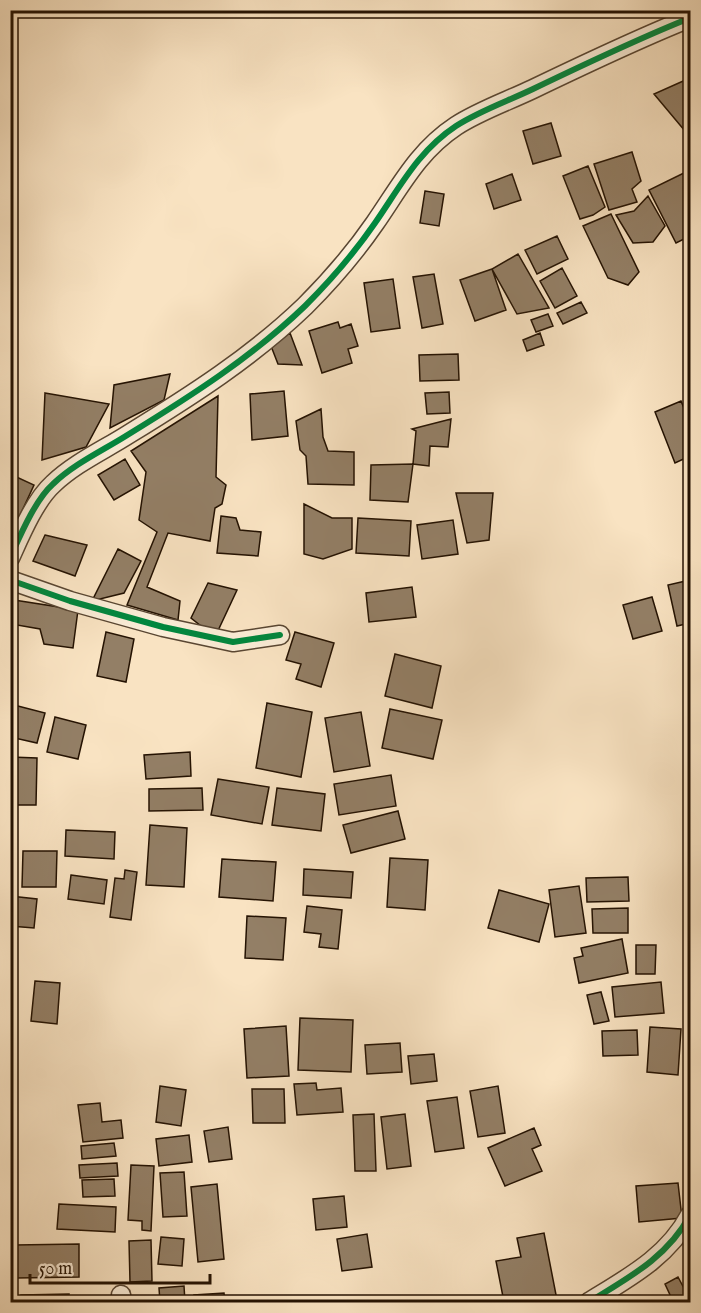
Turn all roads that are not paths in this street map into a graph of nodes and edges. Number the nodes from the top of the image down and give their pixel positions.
1 (690, 18) edge
2 (10, 558) edge
3 (10, 580) edge
4 (280, 635) dead end
5 (690, 1215) edge
6 (589, 1302) edge

1 - 2 street
3 - 4 street
5 - 6 street

